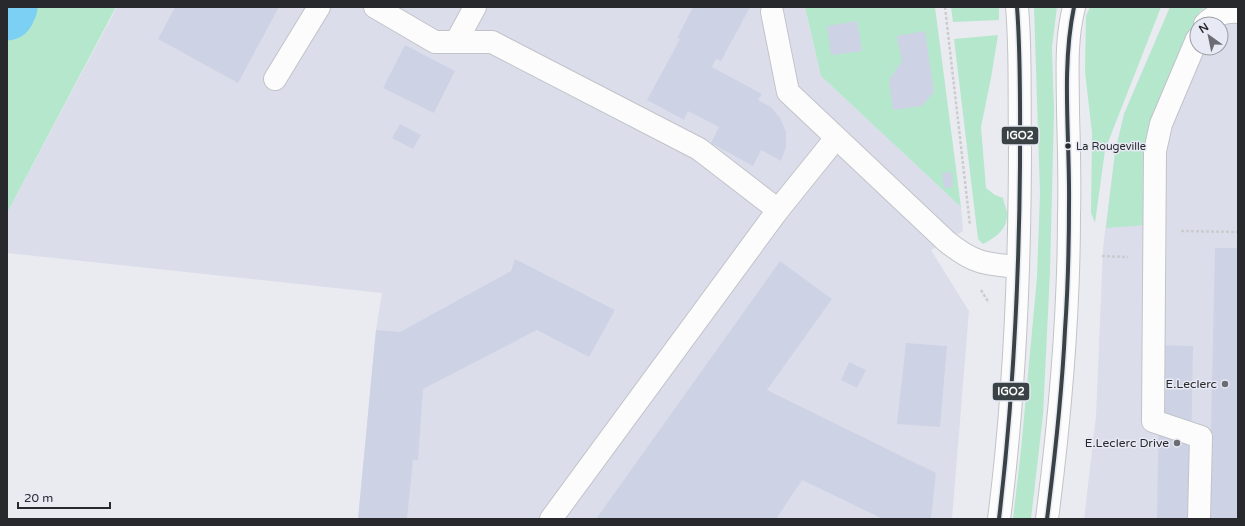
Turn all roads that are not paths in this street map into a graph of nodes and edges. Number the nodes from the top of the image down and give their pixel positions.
1 (319, 7) edge
2 (375, 7) edge
3 (475, 7) edge
4 (1017, 7) edge
5 (1074, 7) edge
6 (772, 12) dead end
7 (1238, 12) edge
8 (1216, 16) edge
9 (456, 42) junction
10 (1190, 56) edge
11 (275, 79) dead end
12 (836, 138) junction
13 (778, 210) junction
14 (1018, 267) junction
15 (551, 519) edge
16 (999, 519) edge
17 (1048, 519) edge
18 (1199, 519) edge

1 - 11 main road
2 - 9 main road
3 - 9 main road
4 - 14 main road
5 - 17 main road
6 - 12 main road
7 - 8 main road
9 - 13 main road
10 - 18 main road
12 - 13 main road
12 - 14 main road
13 - 15 main road
14 - 16 main road

